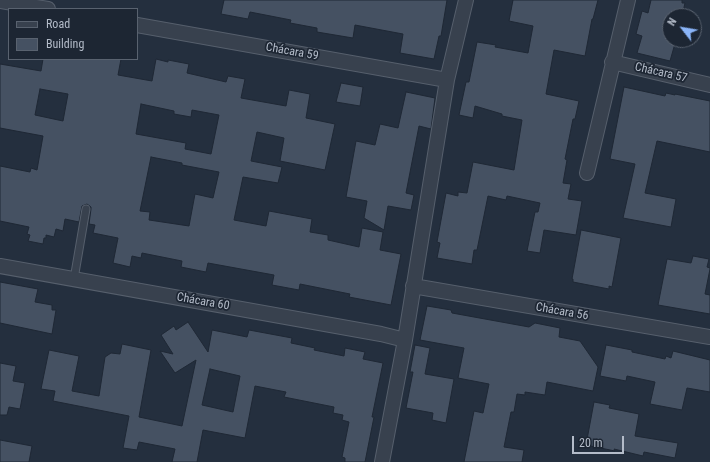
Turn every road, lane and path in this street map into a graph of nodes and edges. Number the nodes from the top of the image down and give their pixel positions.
1 (0, 0) edge
2 (466, 0) edge
3 (628, 0) edge
4 (43, 8) edge
5 (138, 25) edge
6 (612, 62) junction
7 (447, 80) junction
8 (710, 85) edge
9 (587, 173) dead end
10 (86, 209) dead end
11 (0, 266) edge
12 (74, 279) junction
13 (413, 286) junction
14 (710, 337) edge
15 (405, 340) junction
16 (382, 462) edge

1 - 4 street
2 - 7 street
3 - 6 street
5 - 7 street, Chácara 59
6 - 8 street, Chácara 57
6 - 9 street
7 - 13 street
10 - 12 lane
11 - 12 street, Chácara 60
12 - 15 street, Chácara 60
13 - 14 street, Chácara 56
13 - 15 street
15 - 16 street

